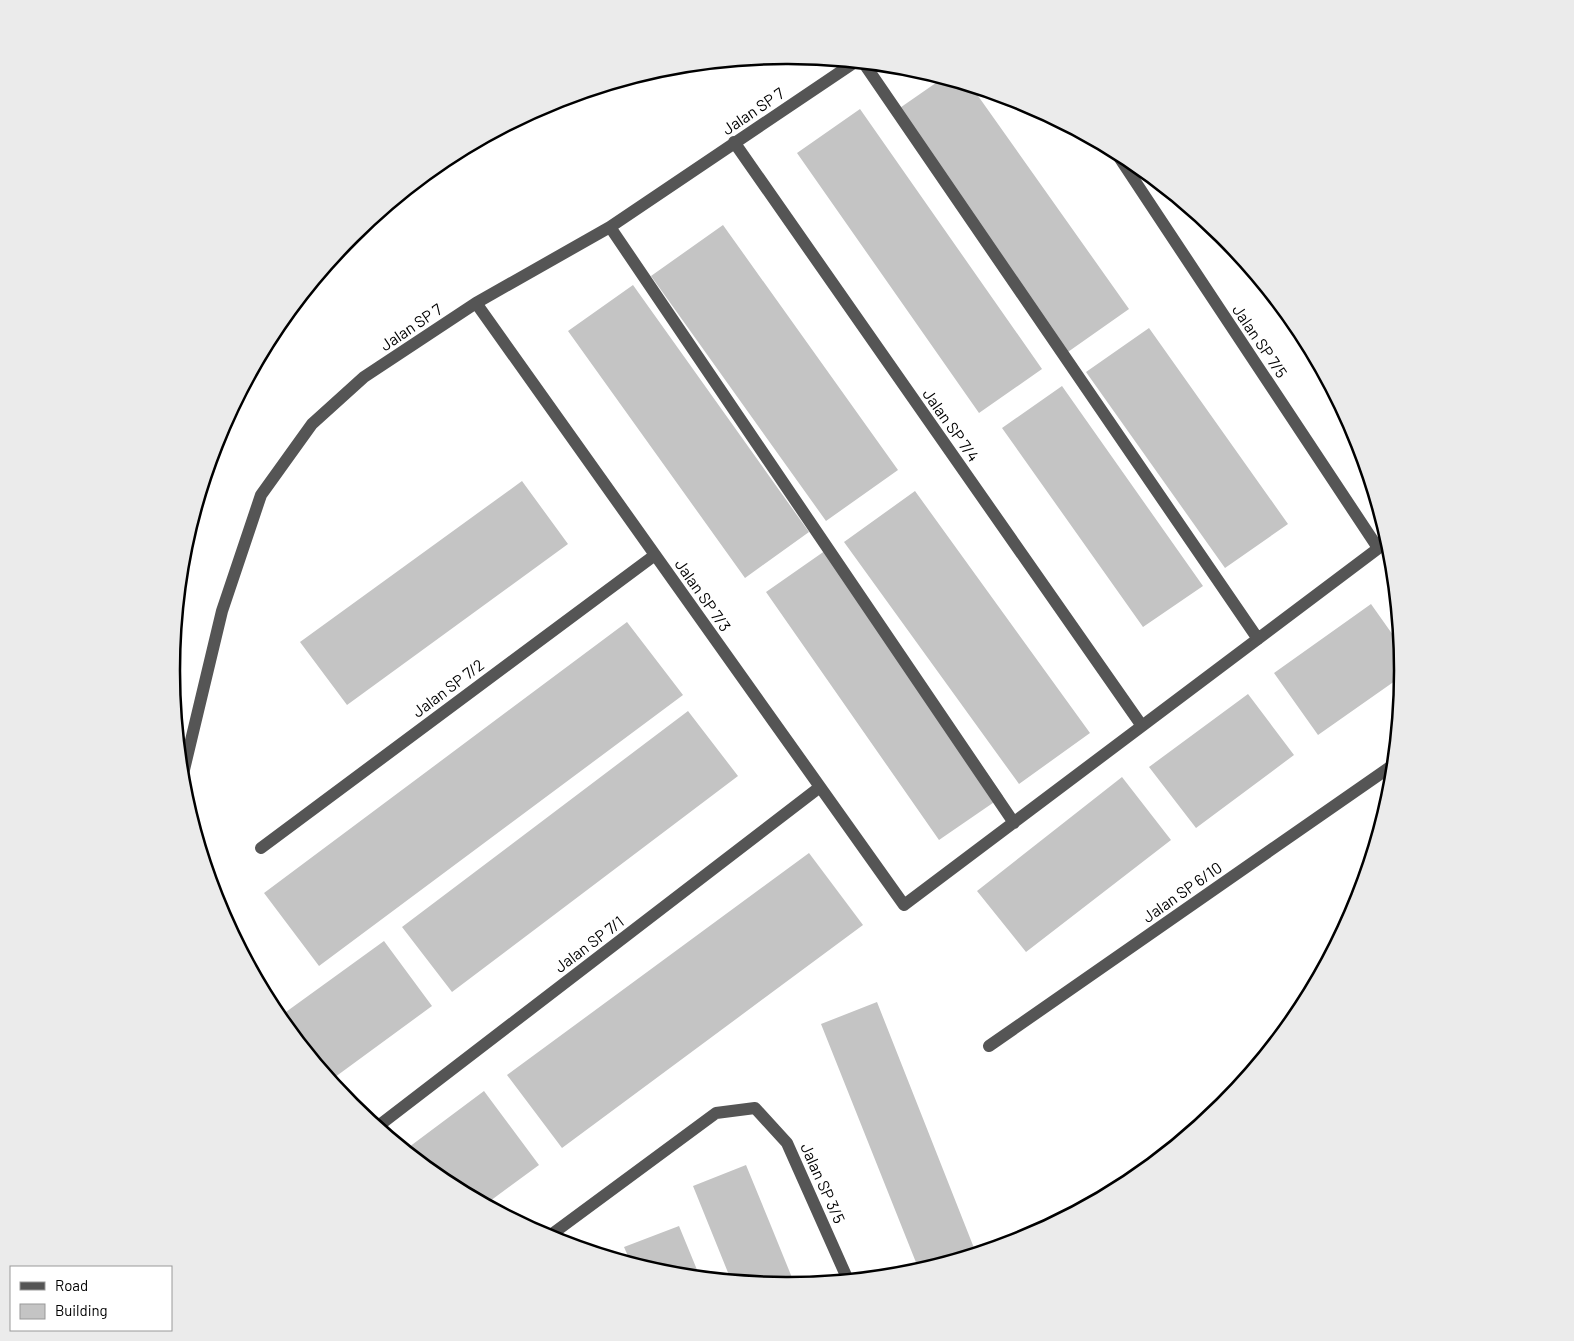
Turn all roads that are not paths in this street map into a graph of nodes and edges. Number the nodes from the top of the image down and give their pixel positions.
1 (847, 67) edge
2 (868, 69) edge
3 (734, 142) junction
4 (1125, 167) edge
5 (610, 227) junction
6 (476, 303) junction
7 (1379, 538) edge
8 (1381, 546) edge
9 (655, 555) junction
10 (1258, 639) junction
11 (1142, 726) junction
12 (187, 759) edge
13 (1385, 770) edge
14 (820, 787) junction
15 (1014, 822) junction
16 (261, 848) dead end
17 (988, 1046) dead end
18 (382, 1123) edge
19 (556, 1231) edge
20 (845, 1274) edge

1 - 3 street, Jalan SP 7
2 - 10 street
3 - 5 street, Jalan SP 7
3 - 11 street, Jalan SP 7/4
4 - 7 street, Jalan SP 7/5
5 - 6 street, Jalan SP 7
5 - 15 street
6 - 9 street, Jalan SP 7/3
6 - 12 street, Jalan SP 7
8 - 10 street
9 - 14 street, Jalan SP 7/3
9 - 16 street, Jalan SP 7/2
10 - 11 street
11 - 15 street
13 - 17 street, Jalan SP 6/10
14 - 15 street, Jalan SP 7/3
14 - 18 street, Jalan SP 7/1
19 - 20 street, Jalan SP 3/5

